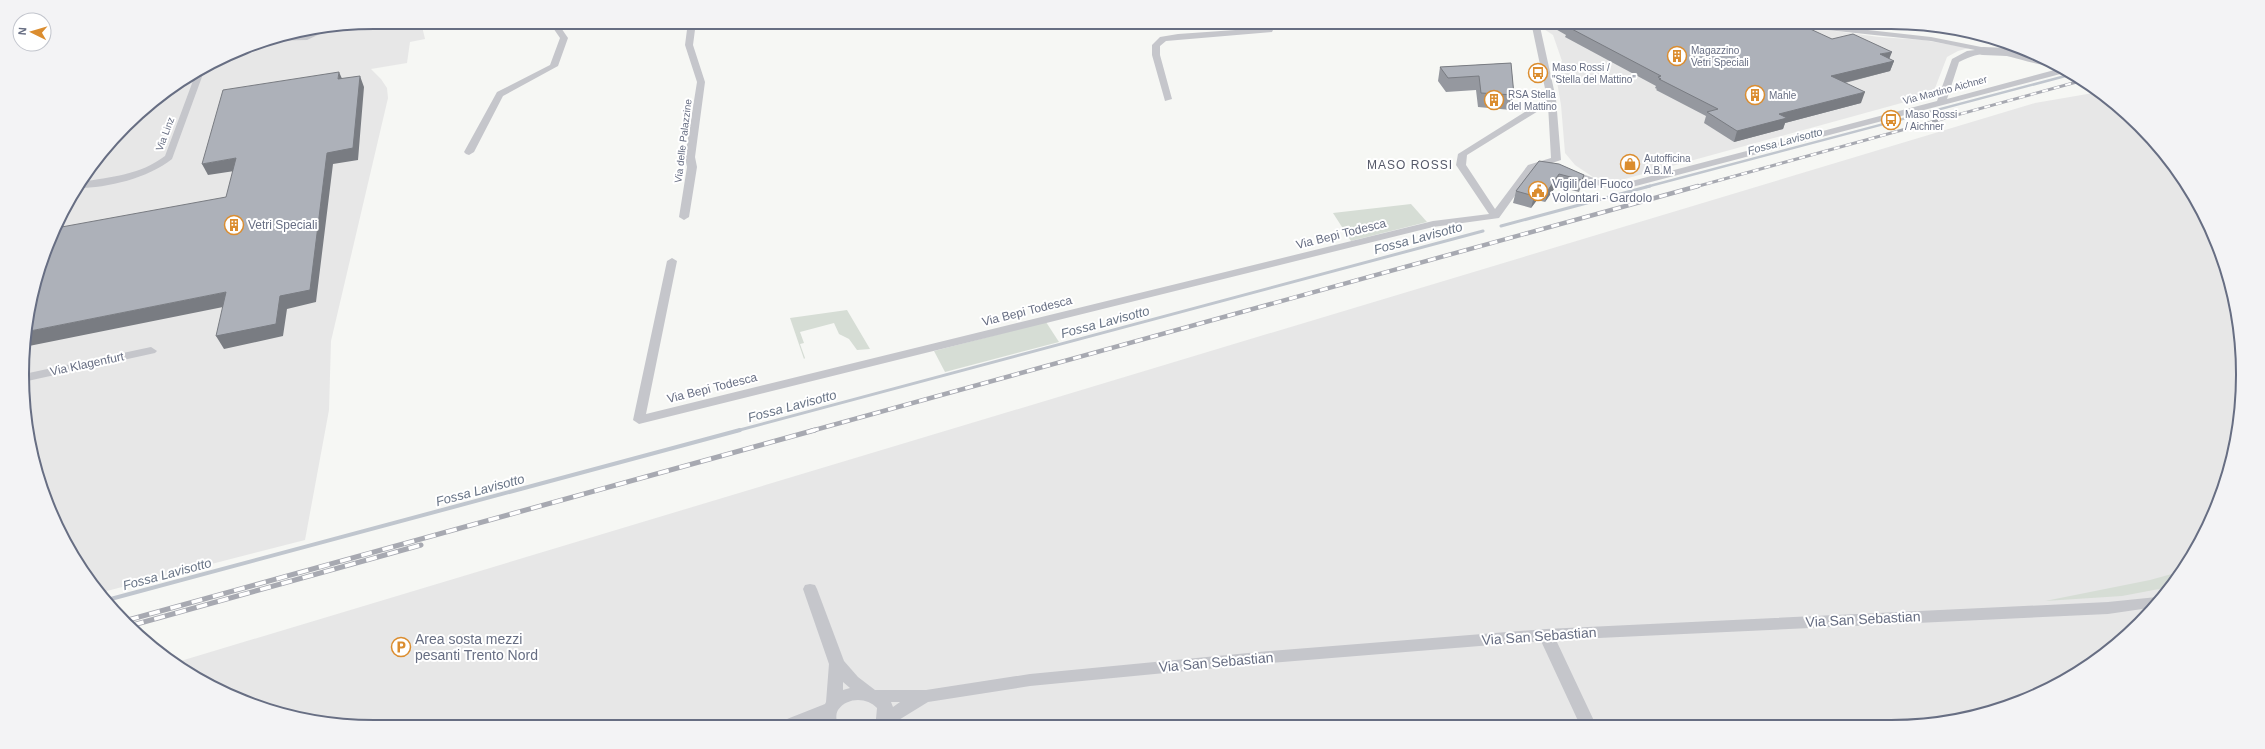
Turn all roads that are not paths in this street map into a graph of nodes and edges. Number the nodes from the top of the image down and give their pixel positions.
1 (558, 29) edge
2 (691, 29) edge
3 (1269, 29) edge
4 (1537, 29) edge
5 (1842, 29) edge
6 (314, 35) edge
7 (296, 39) edge
8 (2014, 52) edge
9 (2035, 61) edge
10 (2057, 72) edge
11 (198, 78) edge
12 (1168, 99) dead end
13 (1552, 99) junction
14 (1941, 102) junction
15 (469, 152) dead end
16 (1556, 160) junction
17 (87, 184) edge
18 (1495, 216) junction
19 (684, 217) dead end
20 (672, 261) dead end
21 (151, 351) dead end
22 (29, 377) edge
23 (810, 589) dead end
24 (2149, 603) edge
25 (1546, 635) junction
26 (837, 664) junction
27 (873, 694) junction
28 (926, 696) junction
29 (832, 706) junction
30 (801, 720) edge
31 (828, 720) edge
32 (883, 720) edge
33 (887, 720) edge
34 (1586, 720) edge

1 - 15 street
2 - 19 street, Via delle Palazzine
3 - 12 street
4 - 13 street
5 - 9 street
6 - 7 street
8 - 14 street, bridge
10 - 14 street, Via Martino Aichner
11 - 17 street, Via Linz
13 - 16 street
13 - 18 street
14 - 16 street, Via Martino Aichner
16 - 18 street
18 - 20 street, Via Bepi Todesca
21 - 22 street, Via Klagenfurt
23 - 26 street, Via San Sebastian
24 - 25 street, Via San Sebastian
25 - 28 street, Via San Sebastian
25 - 34 street
26 - 27 street, Via San Sebastian
26 - 29 street, Via San Sebastian
27 - 28 street, Via San Sebastian
27 - 29 street, Via San Sebastian
27 - 32 street, Via San Sebastian
28 - 33 street, Via San Sebastian
29 - 30 street, Via San Sebastian
29 - 31 street, Via San Sebastian

